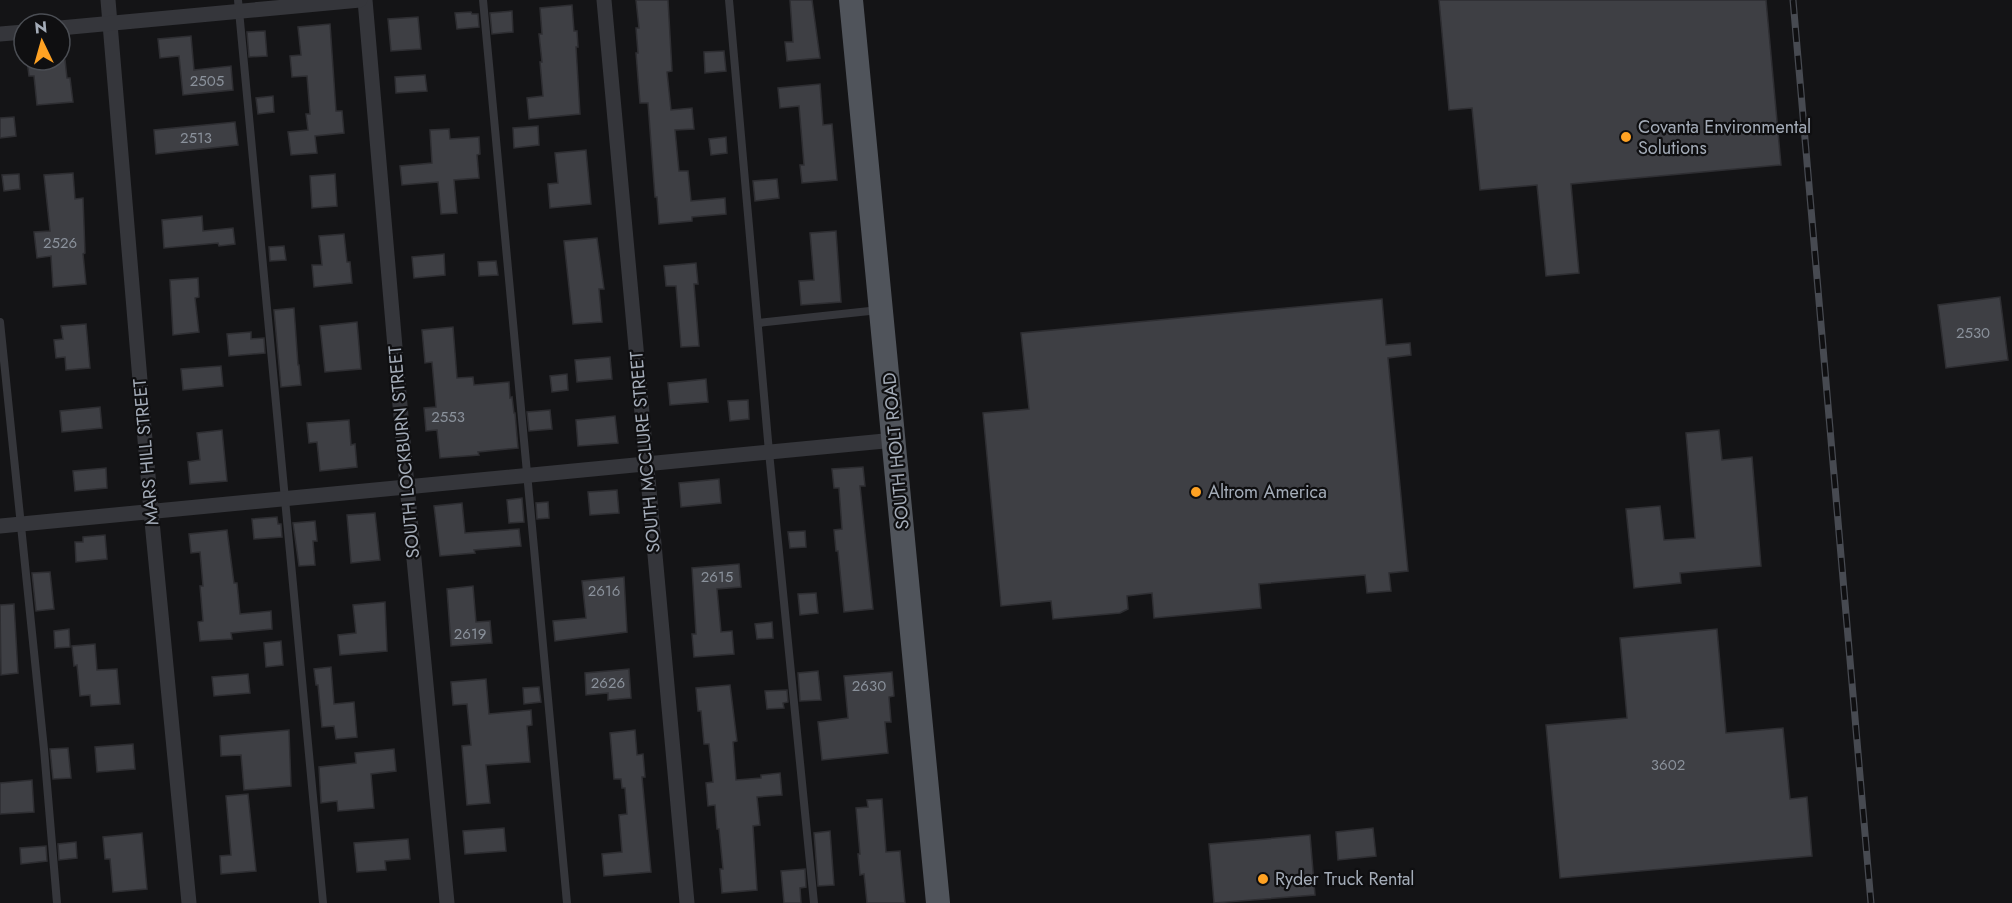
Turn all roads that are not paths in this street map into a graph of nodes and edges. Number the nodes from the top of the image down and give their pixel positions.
1 (108, 0) edge
2 (360, 0) edge
3 (365, 0) edge
4 (483, 0) edge
5 (604, 0) edge
6 (729, 0) edge
7 (852, 0) edge
8 (238, 6) edge
9 (110, 23) junction
10 (72, 27) edge
11 (882, 310) junction
12 (0, 322) edge
13 (758, 322) junction
14 (895, 440) junction
15 (769, 452) junction
16 (646, 464) junction
17 (526, 475) junction
18 (407, 486) junction
19 (286, 498) junction
20 (151, 512) junction
21 (21, 524) junction
22 (0, 526) edge
23 (57, 903) edge
24 (189, 903) edge
25 (323, 903) edge
26 (447, 903) edge
27 (567, 903) edge
28 (687, 903) edge
29 (814, 903) edge
30 (938, 903) edge

1 - 9 street, MARS HILL STREET
2 - 8 street
3 - 18 street, SOUTH LOCKBURN STREET
4 - 17 lane
5 - 16 street, SOUTH MCCLURE STREET
6 - 13 lane
7 - 11 main road, SOUTH HOLT ROAD
8 - 9 street
8 - 19 lane
9 - 10 street
9 - 20 street, MARS HILL STREET
11 - 13 lane
11 - 14 main road, SOUTH HOLT ROAD
12 - 21 lane
13 - 15 lane
14 - 15 street
14 - 30 main road, SOUTH HOLT ROAD
15 - 16 street
15 - 29 lane
16 - 17 street
16 - 28 street, SOUTH MCCLURE STREET
17 - 18 street
17 - 27 lane
18 - 19 street
18 - 26 street, SOUTH LOCKBURN STREET
19 - 20 street
19 - 25 lane
20 - 21 street
20 - 24 street, MARS HILL STREET
21 - 22 street
21 - 23 lane

